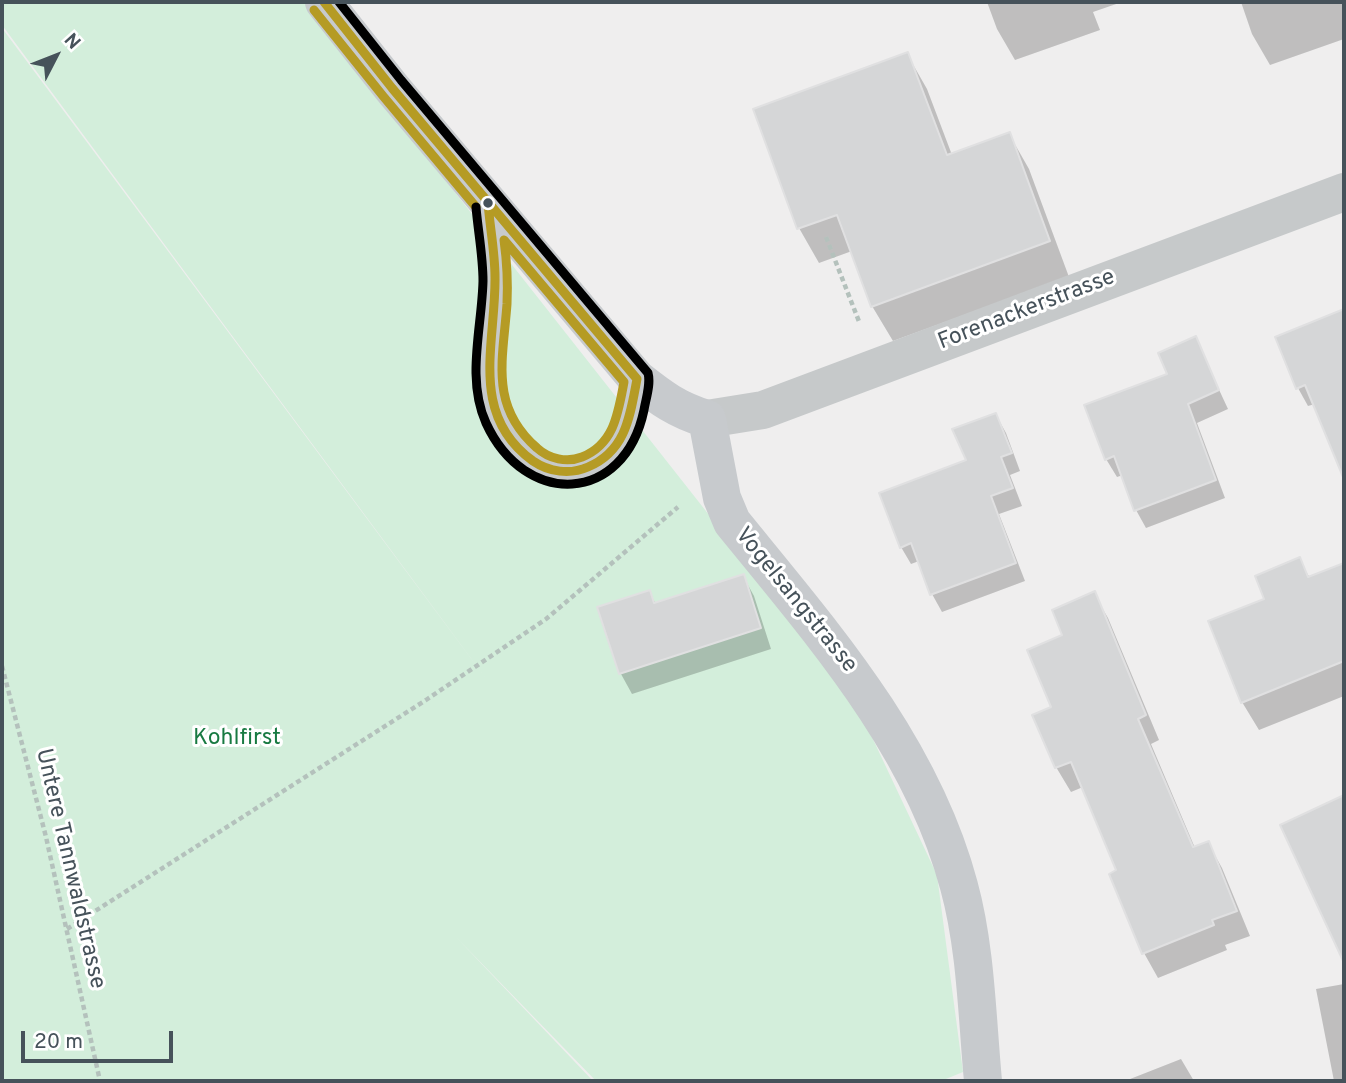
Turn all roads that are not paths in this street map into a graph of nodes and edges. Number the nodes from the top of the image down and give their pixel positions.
1 (324, 2) edge
2 (1344, 192) edge
3 (488, 203) junction
4 (637, 379) junction
5 (707, 419) junction
6 (983, 1081) edge

1 - 3 street
2 - 5 street, Forenackerstrasse
3 - 4 street
3 - 4 lane
4 - 5 street
5 - 6 street, Vogelsangstrasse

